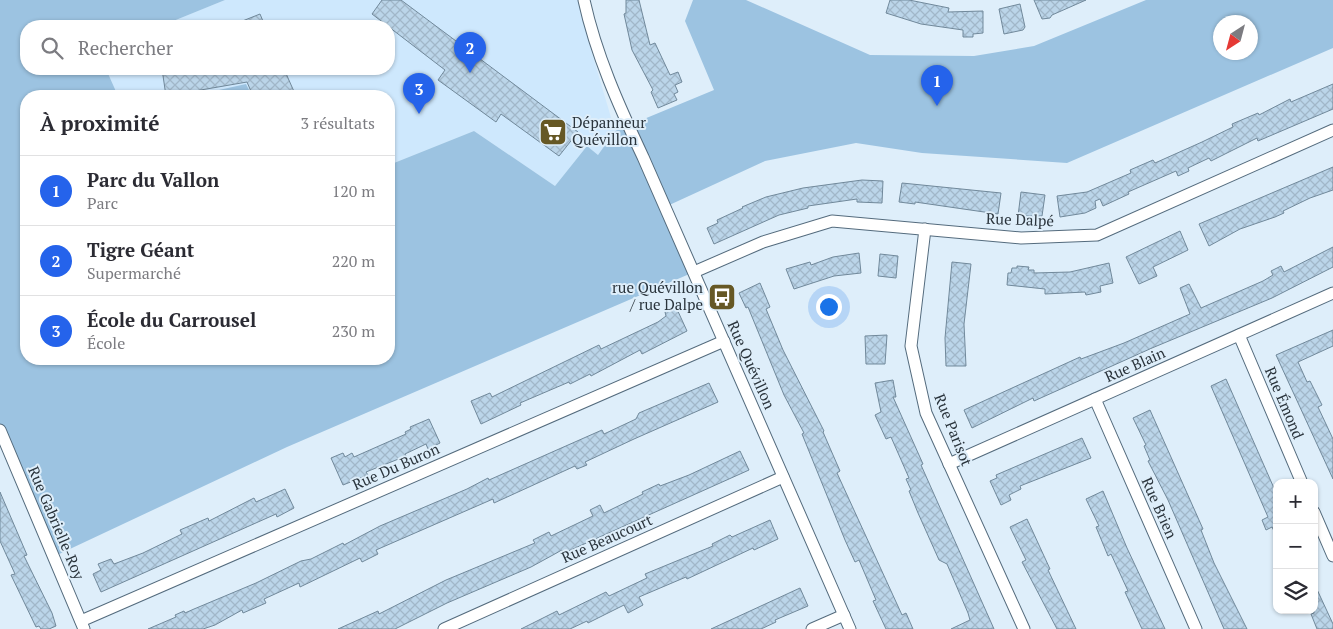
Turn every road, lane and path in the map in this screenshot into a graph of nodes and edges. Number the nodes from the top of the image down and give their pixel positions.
1 (584, 0) edge
2 (1333, 130) edge
3 (925, 229) junction
4 (694, 272) junction
5 (1333, 294) edge
6 (1239, 335) junction
7 (724, 341) junction
8 (1095, 399) junction
9 (0, 430) edge
10 (949, 464) junction
11 (783, 477) junction
12 (1300, 479) edge
13 (1318, 521) edge
14 (1333, 556) edge
15 (844, 615) junction
16 (82, 625) edge
17 (444, 629) edge
18 (812, 629) edge
19 (850, 629) edge
20 (1024, 629) edge
21 (1196, 629) edge

1 - 4 street, Rue Quévillon
2 - 3 street, Rue Dalpé
3 - 4 street, Rue Dalpé
3 - 10 street, Rue Parisot
4 - 7 street, Rue Quévillon
5 - 6 street, Rue Blain
6 - 8 street, Rue Blain
6 - 12 street, Rue Émond
7 - 11 street, Rue Quévillon
7 - 16 street, Rue Du Buron
8 - 10 street, Rue Blain
8 - 21 street, Rue Brien
9 - 16 street, Rue Gabrielle-Roy
10 - 20 street, Rue Parisot
11 - 15 street, Rue Quévillon
11 - 17 street, Rue Beaucourt
13 - 14 street
15 - 18 street
15 - 19 street, Rue Quévillon

